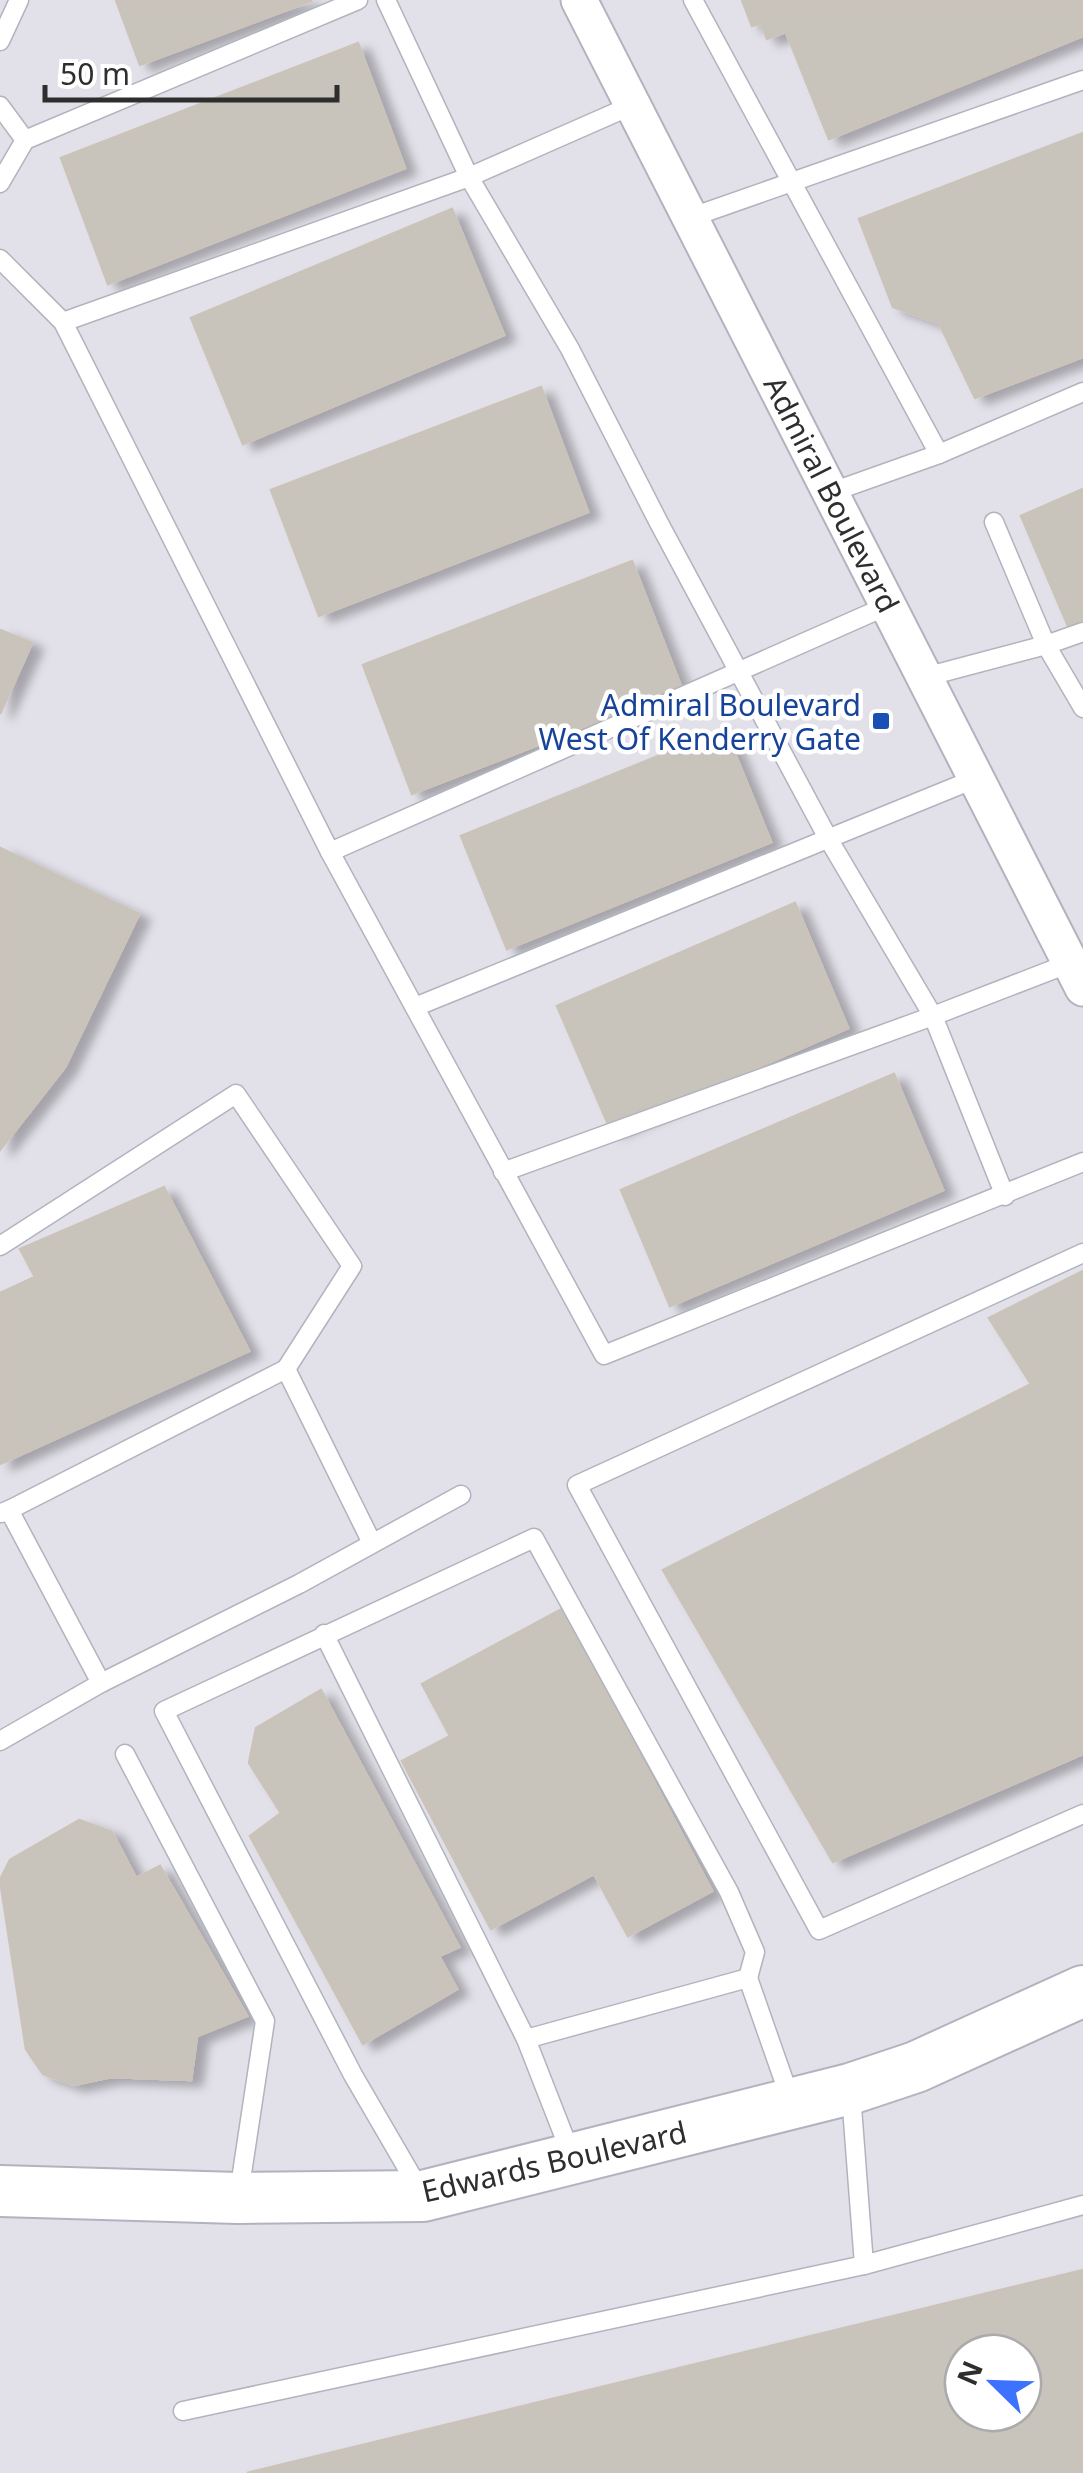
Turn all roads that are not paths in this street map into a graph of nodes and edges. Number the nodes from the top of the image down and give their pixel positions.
1 (18, 0) edge
2 (358, 0) edge
3 (386, 0) edge
4 (579, 0) edge
5 (693, 0) edge
6 (0, 41) edge
7 (1083, 80) edge
8 (635, 104) junction
9 (0, 106) edge
10 (26, 140) junction
11 (469, 177) junction
12 (792, 182) junction
13 (0, 183) edge
14 (692, 217) junction
15 (0, 259) edge
16 (64, 322) junction
17 (1083, 392) edge
18 (939, 454) junction
19 (832, 492) junction
20 (994, 522) dead end
21 (889, 605) junction
22 (1083, 632) edge
23 (1046, 646) junction
24 (739, 670) junction
25 (925, 677) junction
26 (1083, 708) edge
27 (977, 778) junction
28 (829, 840) junction
29 (330, 852) junction
30 (1076, 975) edge
31 (415, 1007) junction
32 (933, 1016) junction
33 (1083, 1162) edge
34 (503, 1172) junction
35 (1004, 1196) junction
36 (0, 1246) edge
37 (1083, 1253) edge
38 (286, 1370) junction
39 (461, 1496) dead end
40 (4, 1512) edge
41 (372, 1543) junction
42 (324, 1634) junction
43 (101, 1683) junction
44 (0, 1741) edge
45 (125, 1754) dead end
46 (1083, 1814) edge
47 (748, 1978) junction
48 (1083, 1991) edge
49 (526, 2039) junction
50 (850, 2089) junction
51 (792, 2104) junction
52 (572, 2159) junction
53 (0, 2191) edge
54 (423, 2196) junction
55 (238, 2198) junction
56 (1083, 2204) edge
57 (864, 2265) junction
58 (183, 2410) dead end

1 - 6 lane
2 - 10 lane
3 - 11 lane
4 - 8 street, Admiral Boulevard
5 - 12 lane
7 - 12 lane
8 - 11 lane
8 - 14 street, Admiral Boulevard
9 - 10 lane
10 - 13 lane
11 - 16 lane
11 - 24 lane
12 - 14 lane
12 - 18 lane
14 - 19 street, Admiral Boulevard
15 - 16 lane
16 - 29 lane
17 - 18 lane
18 - 19 lane
19 - 21 street, Admiral Boulevard
20 - 23 lane
21 - 24 lane
21 - 25 street, Admiral Boulevard
22 - 23 lane
23 - 25 lane
23 - 26 lane
24 - 28 lane
24 - 29 lane
25 - 27 street, Admiral Boulevard
27 - 28 lane
27 - 30 street, Admiral Boulevard
28 - 31 lane
28 - 32 lane
29 - 31 lane
30 - 32 lane
31 - 34 lane
32 - 34 lane
32 - 35 lane
33 - 35 lane
34 - 35 lane
36 - 38 lane
37 - 46 lane
38 - 40 lane
38 - 41 lane
39 - 41 lane
40 - 43 lane
41 - 43 lane
42 - 47 lane
42 - 49 lane
42 - 54 lane
43 - 44 lane
45 - 55 lane
47 - 49 lane
47 - 51 lane
48 - 50 street, Edwards Boulevard
49 - 52 lane
50 - 51 street, Edwards Boulevard
50 - 57 lane
51 - 52 street, Edwards Boulevard
52 - 54 street, Edwards Boulevard
53 - 55 street, Edwards Boulevard
54 - 55 street, Edwards Boulevard
56 - 57 lane
57 - 58 lane

